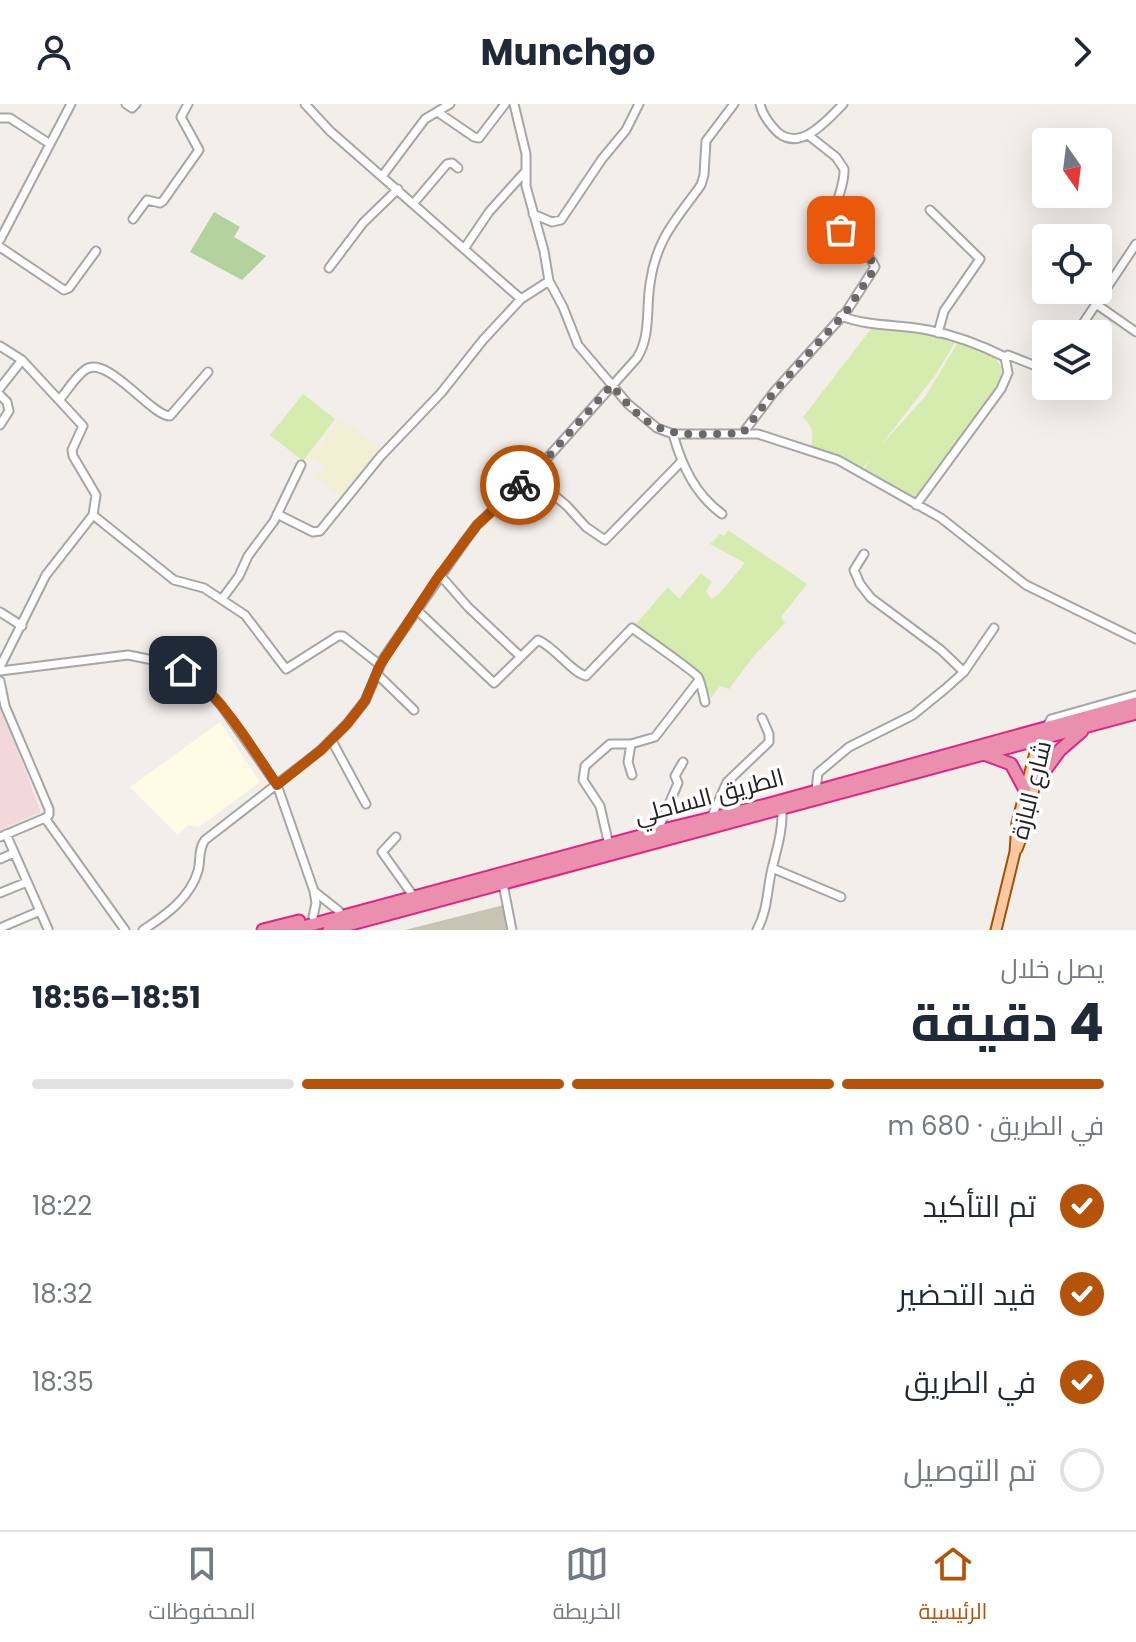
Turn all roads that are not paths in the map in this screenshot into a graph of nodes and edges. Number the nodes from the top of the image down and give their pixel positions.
1 (71, 104) edge
2 (126, 104) edge
3 (136, 104) edge
4 (188, 104) edge
5 (305, 104) edge
6 (450, 104) edge
7 (505, 104) edge
8 (514, 104) edge
9 (639, 104) edge
10 (734, 104) edge
11 (760, 104) edge
12 (843, 104) edge
13 (439, 113) junction
14 (0, 118) edge
15 (808, 135) junction
16 (50, 144) junction
17 (458, 168) dead end
18 (524, 173) junction
19 (383, 175) junction
20 (398, 189) junction
21 (413, 204) junction
22 (930, 210) dead end
23 (533, 214) junction
24 (133, 219) dead end
25 (0, 240) edge
26 (1136, 244) edge
27 (0, 247) edge
28 (464, 249) junction
29 (96, 251) dead end
30 (329, 268) dead end
31 (1112, 280) edge
32 (549, 281) junction
33 (521, 299) junction
34 (1096, 304) joint
35 (841, 316) junction
36 (1085, 320) edge
37 (1136, 332) edge
38 (938, 333) junction
39 (0, 346) edge
40 (1005, 357) junction
41 (22, 360) junction
42 (1032, 364) edge
43 (208, 372) dead end
44 (612, 385) junction
45 (0, 388) edge
46 (0, 395) edge
47 (60, 399) junction
48 (0, 425) edge
49 (743, 433) junction
50 (673, 434) junction
51 (681, 462) junction
52 (301, 465) dead end
53 (530, 475) junction
54 (916, 505) junction
55 (277, 514) junction
56 (722, 514) dead end
57 (93, 515) junction
58 (864, 554) dead end
59 (440, 575) junction
60 (222, 599) junction
61 (417, 610) junction
62 (0, 612) edge
63 (22, 626) junction
64 (994, 628) dead end
65 (1136, 639) edge
66 (520, 656) junction
67 (0, 669) edge
68 (378, 669) junction
69 (964, 672) junction
70 (699, 680) junction
71 (0, 681) edge
72 (1136, 695) edge
73 (705, 702) dead end
74 (1136, 703) edge
75 (2, 707) edge
76 (414, 710) dead end
77 (1136, 713) edge
78 (762, 718) dead end
79 (1087, 727) junction
80 (1041, 734) junction
81 (332, 741) junction
82 (631, 744) junction
83 (984, 754) junction
84 (683, 762) dead end
85 (632, 775) dead end
86 (277, 785) junction
87 (1030, 787) junction
88 (816, 790) junction
89 (366, 804) dead end
90 (782, 809) junction
91 (45, 818) junction
92 (711, 818) junction
93 (727, 820) junction
94 (3, 835) edge
95 (660, 836) junction
96 (396, 837) dead end
97 (609, 845) junction
98 (14, 853) junction
99 (0, 859) edge
100 (772, 868) junction
101 (27, 882) junction
102 (503, 884) junction
103 (314, 891) junction
104 (0, 893) edge
105 (414, 897) junction
106 (841, 897) dead end
107 (40, 911) junction
108 (339, 911) junction
109 (358, 911) junction
110 (313, 917) junction
111 (0, 928) edge
112 (48, 929) edge
113 (125, 930) edge
114 (143, 930) edge
115 (263, 930) edge
116 (292, 930) edge
117 (329, 930) edge
118 (512, 930) edge
119 (757, 930) edge
120 (996, 930) edge

1 - 16 street
2 - 3 street
4 - 24 street
5 - 19 street
6 - 13 street
7 - 13 street
8 - 18 street
9 - 23 street
10 - 44 street
11 - 15 street
12 - 15 street
13 - 19 street
14 - 16 street
15 - 35 street
16 - 25 street
17 - 21 street
18 - 23 street
18 - 28 street
19 - 20 street
20 - 21 street
20 - 30 street
21 - 28 street
22 - 38 street
23 - 32 street
26 - 31 street
27 - 29 street
28 - 33 street
32 - 33 street
32 - 44 street
33 - 55 street
34 - 36 street
34 - 37 street
35 - 38 street
35 - 49 street
38 - 40 street
39 - 41 street
40 - 42 street
40 - 54 street
41 - 45 street
41 - 47 street
43 - 47 street
44 - 50 street
44 - 53 street
46 - 48 street
47 - 57 street
49 - 50 street
49 - 54 street
50 - 51 street
51 - 53 street
51 - 56 street
52 - 55 street
53 - 59 street
54 - 65 street
55 - 60 street
57 - 60 street
57 - 63 street
58 - 69 street
59 - 61 street
59 - 66 street
60 - 68 street
61 - 66 street
61 - 68 street
62 - 63 street
63 - 67 street
64 - 69 street
66 - 70 street
67 - 86 street
68 - 76 street
68 - 81 street
69 - 88 street
70 - 73 street
70 - 82 street
71 - 75 street
72 - 80 street
74 - 80 highway, الطريق الساحلي
75 - 91 street
77 - 79 highway, الطريق الساحلي
78 - 92 street
79 - 80 highway, الطريق الساحلي
79 - 87 highway
80 - 83 highway, الطريق الساحلي
80 - 87 main road, شارع البازة
80 - 88 highway, الطريق الساحلي
81 - 86 street
81 - 89 street
82 - 85 street
82 - 97 street
83 - 87 highway
83 - 90 highway, الطريق الساحلي
84 - 95 street
86 - 103 street
86 - 114 street
87 - 120 main road, شارع البازة
88 - 93 highway, الطريق الساحلي
90 - 93 highway, الطريق الساحلي
90 - 100 street
91 - 94 street
91 - 113 street
92 - 93 highway, الطريق الساحلي
92 - 95 highway, الطريق الساحلي
93 - 95 highway, الطريق الساحلي
94 - 98 street
95 - 97 highway, الطريق الساحلي
95 - 102 highway, الطريق الساحلي
96 - 105 street
97 - 105 highway, الطريق الساحلي
98 - 99 street
98 - 101 street
100 - 106 street
100 - 119 street
101 - 104 street
101 - 107 street
102 - 117 highway, الطريق الساحلي
102 - 118 street
103 - 108 street
103 - 110 street
105 - 109 highway, الطريق الساحلي
107 - 111 street
107 - 112 street
108 - 109 highway
108 - 110 highway
109 - 116 highway, الطريق الساحلي
110 - 115 highway

